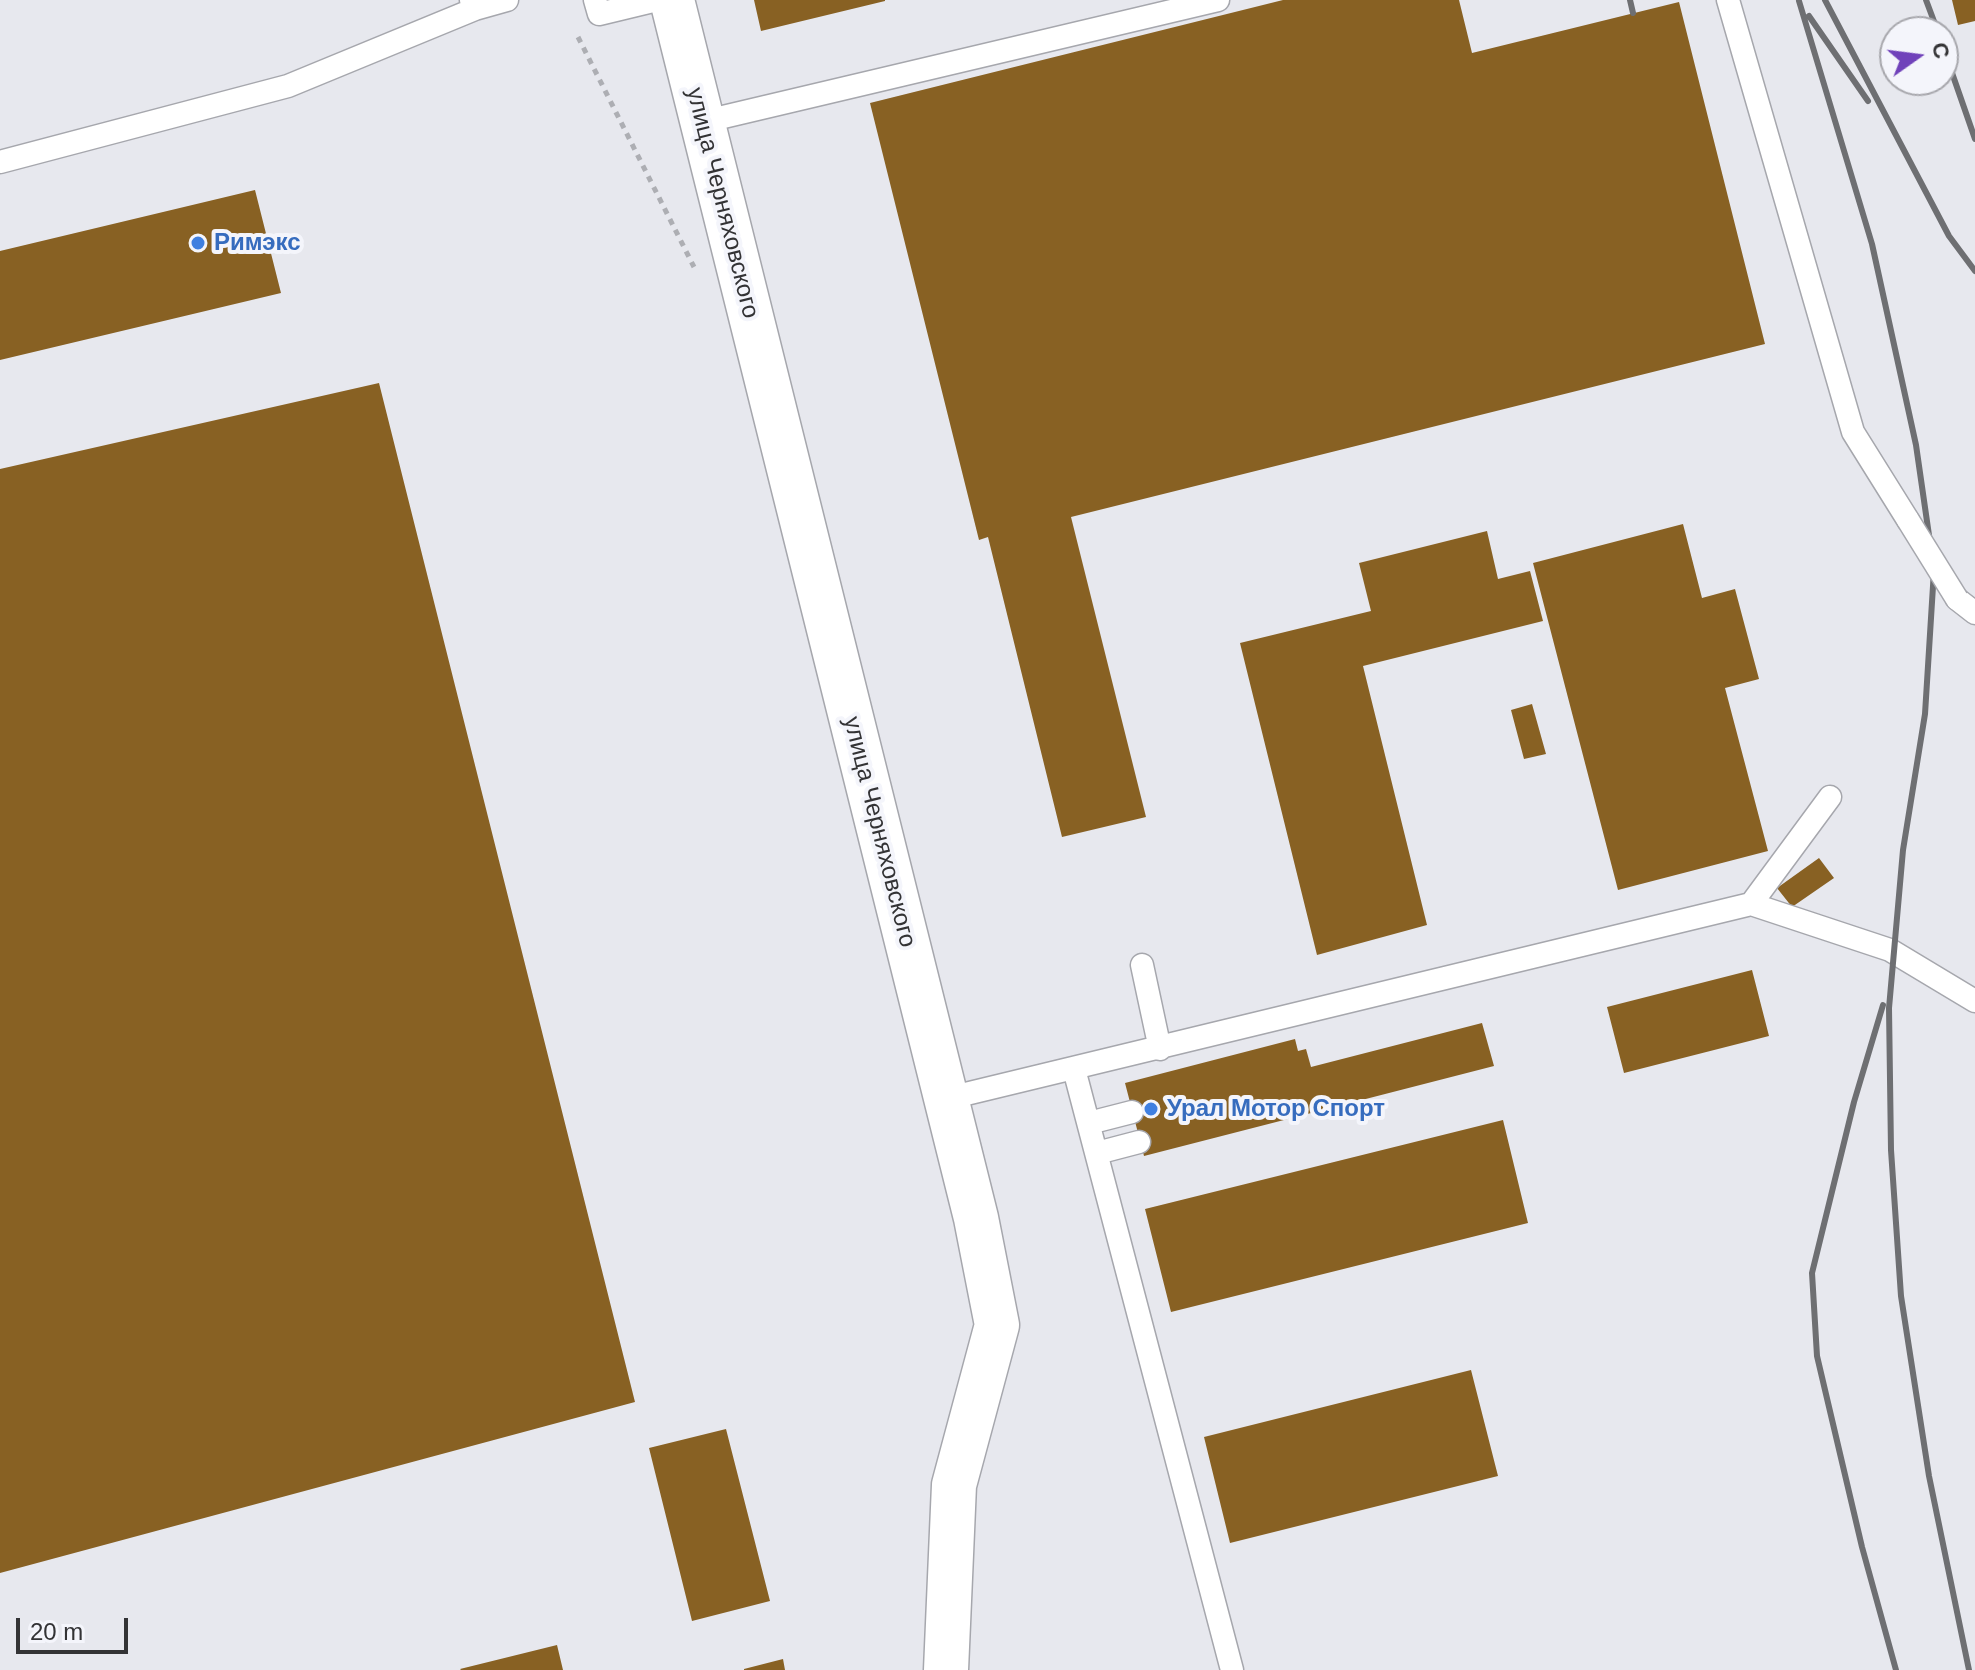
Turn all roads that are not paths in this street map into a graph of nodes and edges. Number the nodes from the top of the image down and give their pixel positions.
1 (507, 0) edge
2 (595, 0) edge
3 (657, 0) edge
4 (672, 0) edge
5 (1218, 0) edge
6 (1728, 0) edge
7 (473, 4) edge
8 (702, 122) junction
9 (0, 162) edge
10 (1975, 613) edge
11 (1830, 797) dead end
12 (1751, 904) junction
13 (1142, 965) dead end
14 (1975, 1001) edge
15 (1160, 1049) junction
16 (1074, 1069) junction
17 (945, 1099) junction
18 (1132, 1112) dead end
19 (1089, 1123) junction
20 (1139, 1142) dead end
21 (1097, 1153) junction
22 (946, 1670) edge
23 (1232, 1670) edge

1 - 7 lane
2 - 3 lane
4 - 8 street, улица Черняховского
5 - 8 lane
6 - 10 lane, bridge
7 - 9 lane
8 - 17 street, улица Черняховского
11 - 12 lane
12 - 14 lane
12 - 15 lane
13 - 15 lane
15 - 16 lane
16 - 17 lane
16 - 19 lane
17 - 22 street, улица Черняховского
18 - 19 lane
19 - 21 lane
20 - 21 lane
21 - 23 lane

